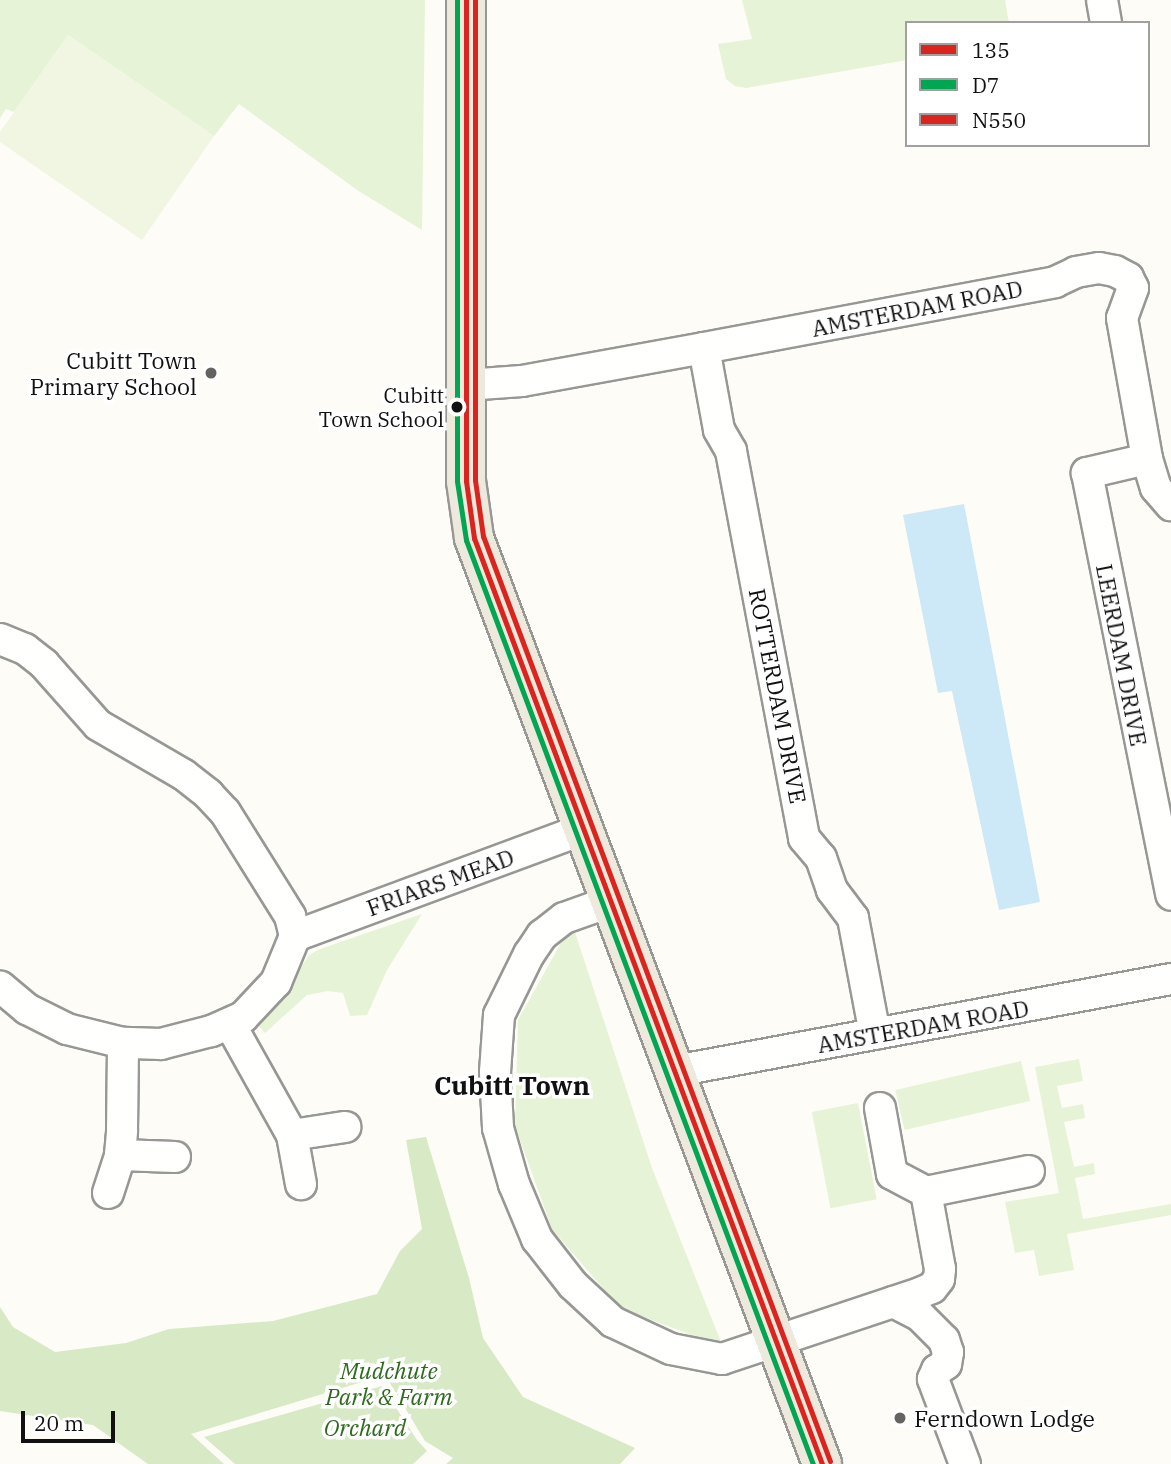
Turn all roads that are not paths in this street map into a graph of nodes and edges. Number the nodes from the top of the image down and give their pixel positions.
1 (466, 0) edge
2 (1102, 0) edge
3 (1106, 21) edge
4 (704, 348) junction
5 (466, 385) junction
6 (1147, 459) junction
7 (1171, 505) edge
8 (0, 639) edge
9 (584, 829) junction
10 (1171, 895) edge
11 (612, 901) junction
12 (295, 936) junction
13 (1171, 979) edge
14 (0, 986) edge
15 (230, 1024) junction
16 (875, 1034) junction
17 (122, 1043) junction
18 (675, 1072) junction
19 (880, 1108) dead end
20 (345, 1127) dead end
21 (292, 1135) junction
22 (120, 1154) junction
23 (174, 1157) dead end
24 (1029, 1171) dead end
25 (301, 1184) dead end
26 (926, 1192) junction
27 (108, 1193) dead end
28 (893, 1302) junction
29 (777, 1343) junction
30 (822, 1464) edge
31 (965, 1464) edge

1 - 5 main road
2 - 3 street
4 - 5 street, AMSTERDAM ROAD
4 - 6 street, AMSTERDAM ROAD
4 - 16 street, ROTTERDAM DRIVE
5 - 9 main road
6 - 7 street, AMSTERDAM ROAD
6 - 10 street, LEERDAM DRIVE
8 - 12 street
9 - 11 main road
9 - 12 street, FRIARS MEAD
11 - 18 main road
11 - 29 street
12 - 15 street
13 - 16 street, AMSTERDAM ROAD
14 - 17 street
15 - 17 street
15 - 21 street
16 - 18 street, AMSTERDAM ROAD
17 - 22 street
18 - 29 main road
19 - 26 street
20 - 21 street
21 - 25 street
22 - 23 street
22 - 27 street
24 - 26 street
26 - 28 street
28 - 29 street
28 - 31 street
29 - 30 main road

